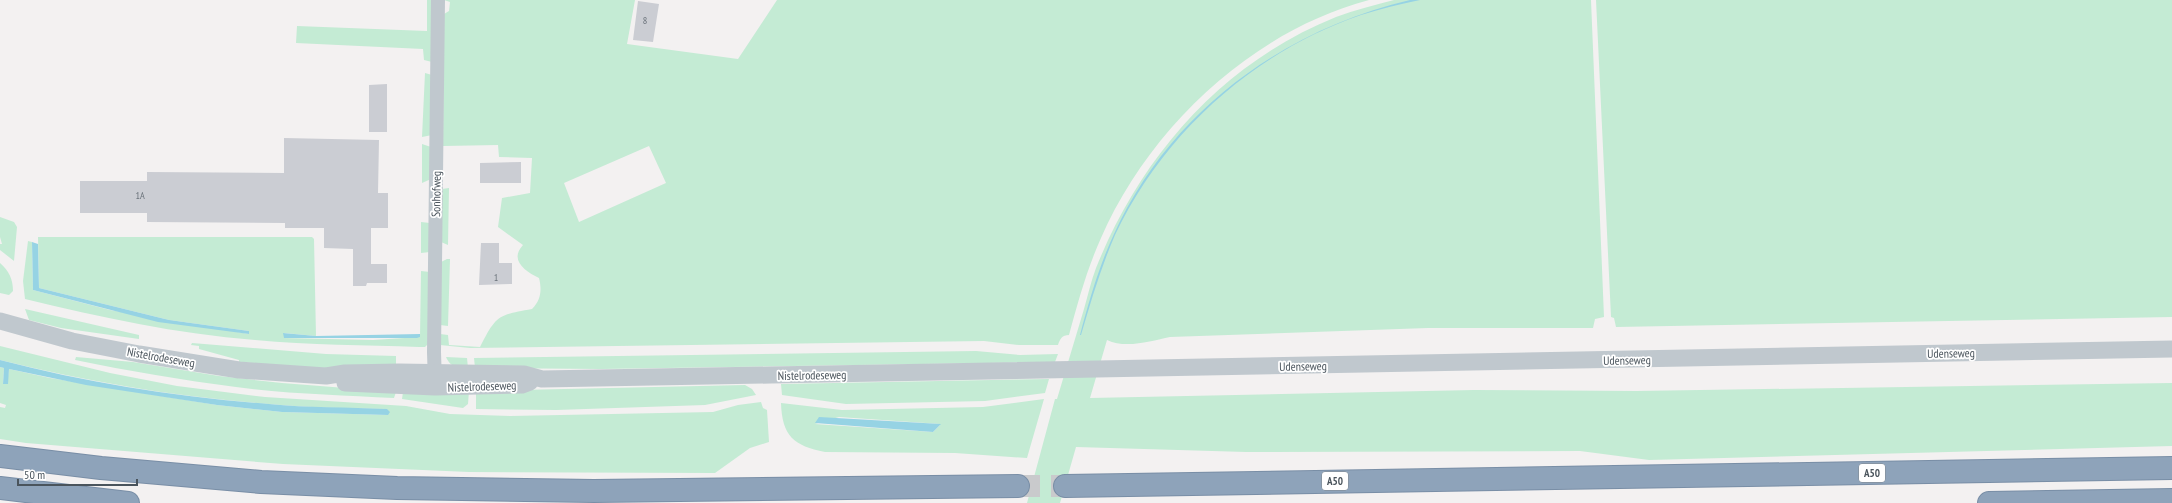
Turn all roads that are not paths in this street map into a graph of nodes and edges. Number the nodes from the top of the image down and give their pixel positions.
1 (438, 0) edge
2 (0, 321) edge
3 (2172, 349) edge
4 (1082, 370) joint
5 (435, 380) junction
6 (0, 456) edge
7 (2172, 468) edge
8 (1018, 486) tunnel mouth
9 (1065, 486) tunnel mouth
10 (0, 488) edge
11 (2172, 500) edge
12 (128, 503) edge
13 (1989, 503) edge

1 - 5 street, Sonhofweg
2 - 5 street, Nistelrodeseweg
3 - 4 street, Udenseweg
4 - 5 street, Nistelrodeseweg
6 - 8 highway
7 - 9 highway, A50
10 - 12 highway
11 - 13 highway

